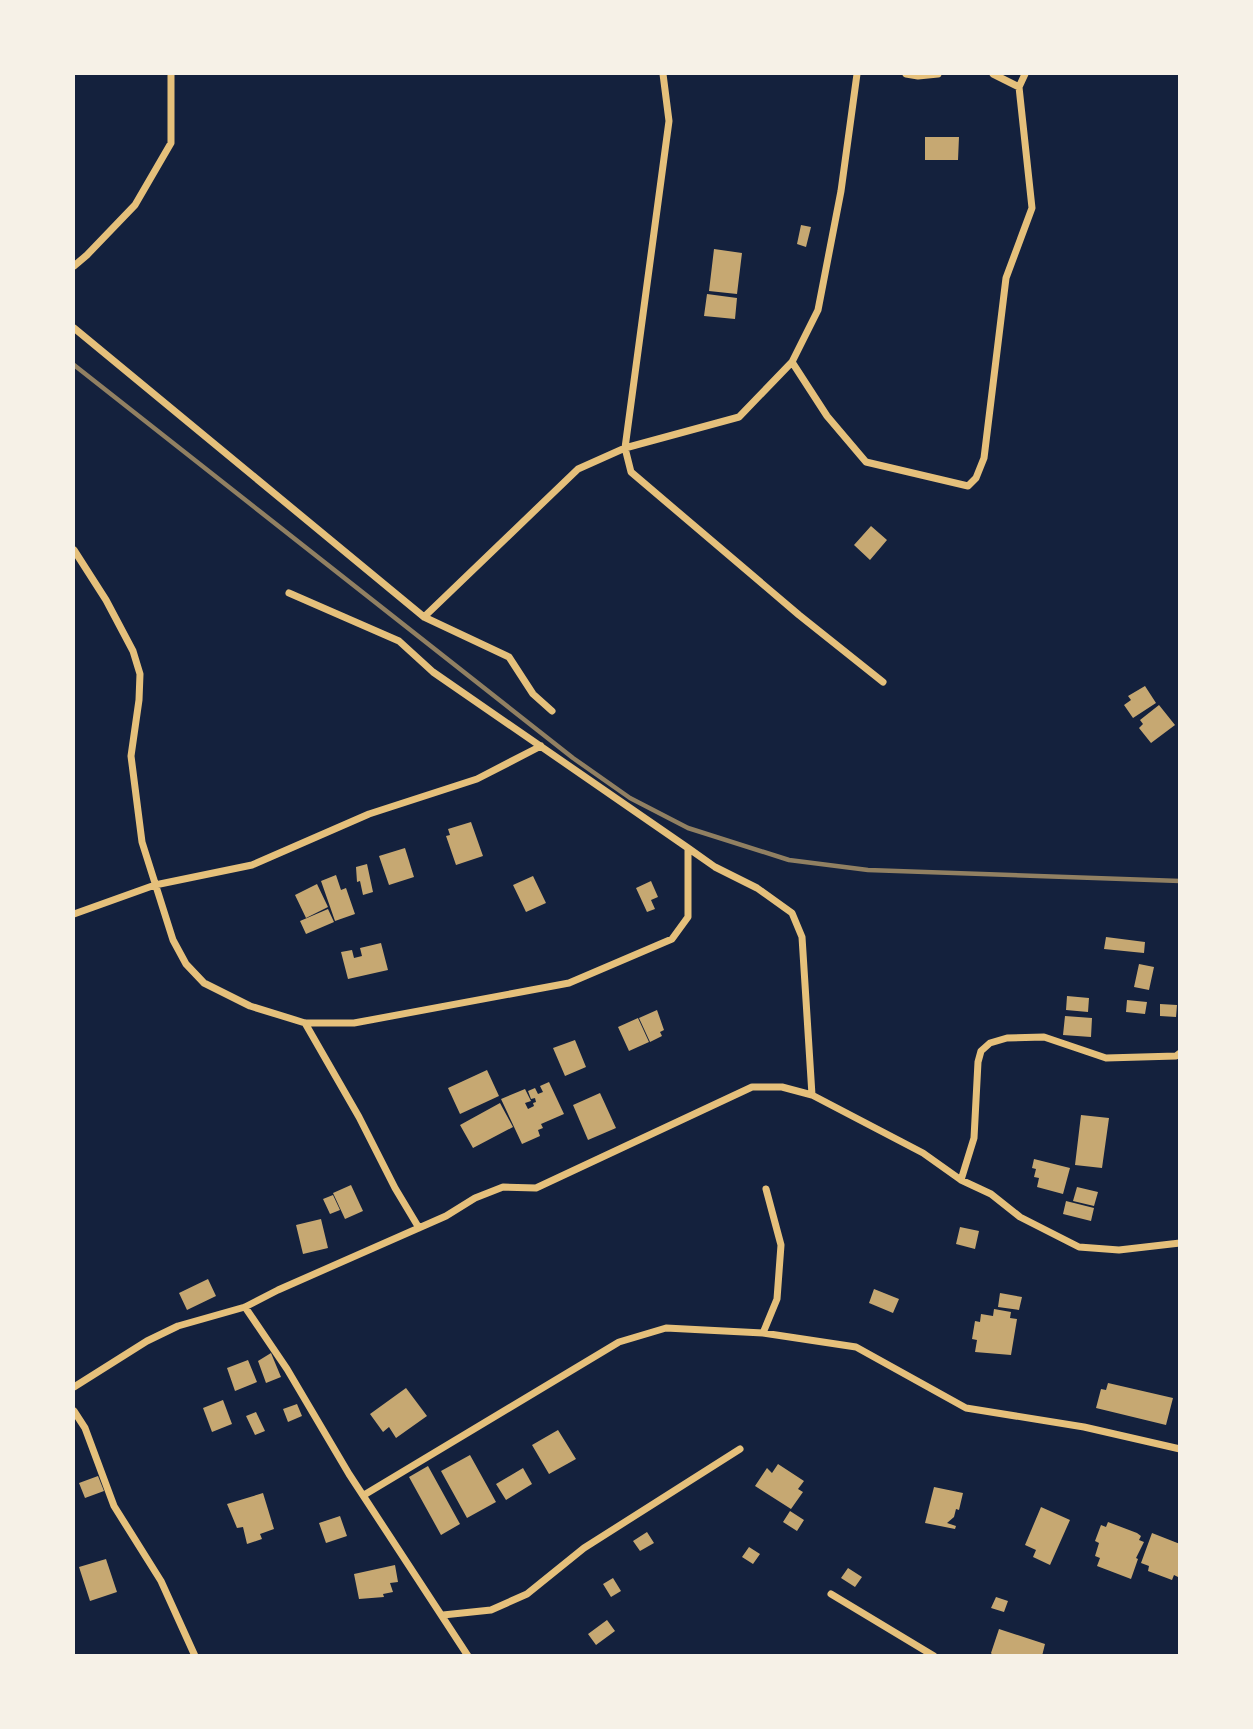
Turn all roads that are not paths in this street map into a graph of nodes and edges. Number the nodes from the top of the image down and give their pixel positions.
1 (172, 74) edge
2 (663, 74) edge
3 (857, 74) edge
4 (906, 74) edge
5 (938, 74) edge
6 (993, 74) edge
7 (1025, 74) edge
8 (1019, 87) junction
9 (74, 266) edge
10 (74, 328) edge
11 (792, 362) junction
12 (625, 448) junction
13 (74, 550) edge
14 (289, 593) dead end
15 (424, 617) junction
16 (883, 682) dead end
17 (552, 711) dead end
18 (541, 746) junction
19 (688, 848) junction
20 (155, 885) junction
21 (74, 914) edge
22 (305, 1023) junction
23 (1180, 1053) edge
24 (812, 1095) junction
25 (961, 1180) junction
26 (766, 1189) dead end
27 (419, 1228) junction
28 (1180, 1243) edge
29 (245, 1307) junction
30 (763, 1333) junction
31 (74, 1387) edge
32 (74, 1411) edge
33 (1180, 1448) edge
34 (740, 1449) dead end
35 (364, 1495) junction
36 (831, 1594) dead end
37 (443, 1615) junction
38 (195, 1656) edge
39 (468, 1656) edge
40 (934, 1656) edge

1 - 9 street
2 - 12 street
3 - 11 street
4 - 5 street
6 - 8 street
7 - 8 street
8 - 11 street
10 - 15 street
11 - 12 street
12 - 15 street
12 - 16 street
13 - 20 street
14 - 18 street
15 - 17 street
18 - 19 street
18 - 20 street
19 - 22 street
19 - 24 street
20 - 21 street
20 - 22 street
22 - 27 street
23 - 25 street
24 - 25 street
24 - 27 street
25 - 28 street
26 - 30 street
27 - 29 street
29 - 31 street
29 - 35 street
30 - 33 street
30 - 35 street
32 - 38 street
34 - 37 street
35 - 37 street
36 - 40 street
37 - 39 street

